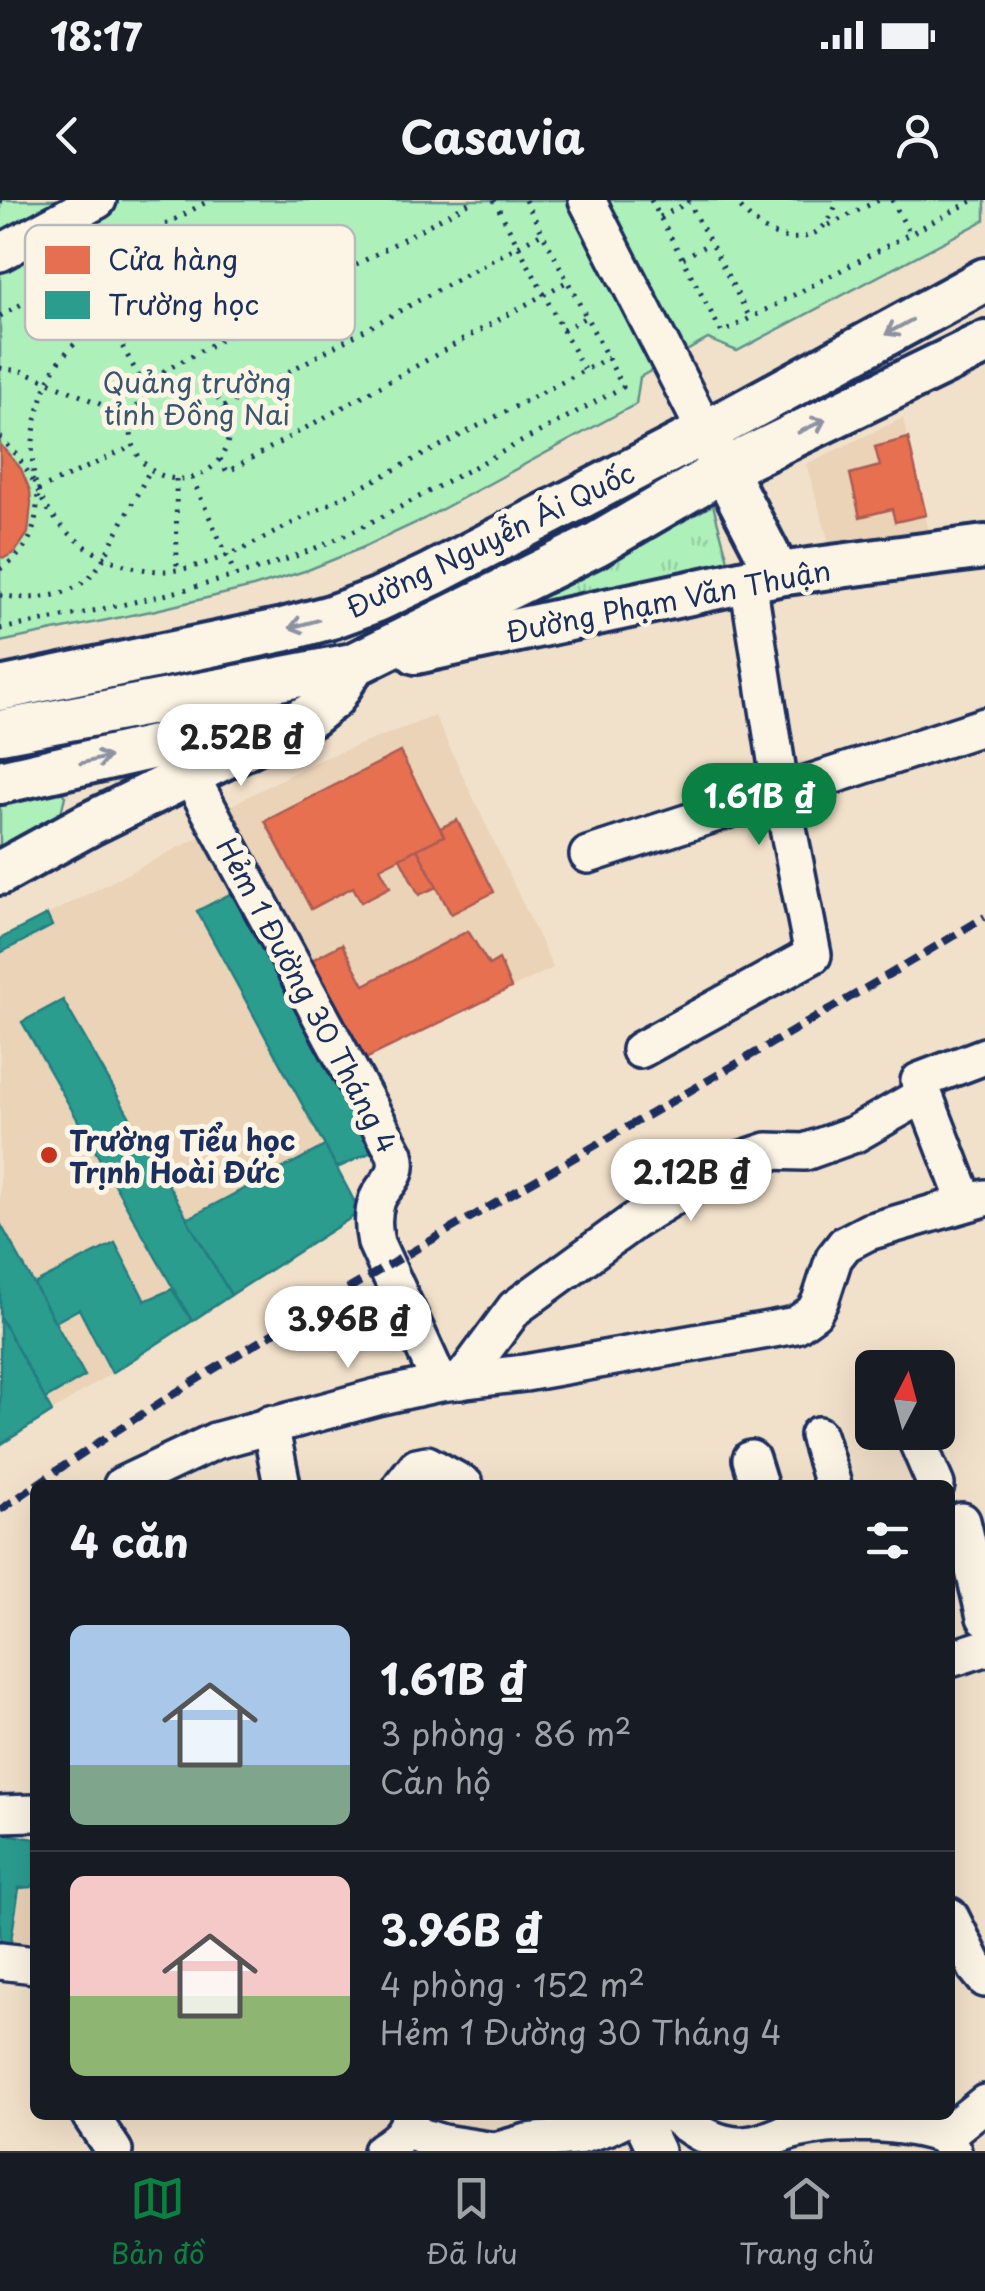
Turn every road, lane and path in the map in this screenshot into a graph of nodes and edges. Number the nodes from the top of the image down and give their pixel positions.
1 (98, 200) edge
2 (210, 200) edge
3 (474, 200) edge
4 (494, 200) edge
5 (525, 200) edge
6 (587, 200) edge
7 (652, 200) edge
8 (734, 200) edge
9 (837, 200) edge
10 (879, 200) edge
11 (892, 200) edge
12 (974, 200) edge
13 (688, 201) edge
14 (660, 217) junction
15 (53, 225) edge
16 (165, 225) edge
17 (826, 226) junction
18 (542, 232) junction
19 (910, 234) junction
20 (25, 240) edge
21 (710, 243) junction
22 (518, 246) junction
23 (0, 254) edge
24 (682, 258) junction
25 (355, 265) edge
26 (985, 280) edge
27 (568, 282) junction
28 (544, 295) junction
29 (25, 302) edge
30 (0, 316) edge
31 (586, 316) junction
32 (750, 318) junction
33 (563, 330) junction
34 (355, 336) edge
35 (80, 340) edge
36 (119, 340) edge
37 (219, 340) edge
38 (347, 340) edge
39 (985, 343) edge
40 (608, 358) junction
41 (0, 368) edge
42 (584, 370) junction
43 (49, 382) junction
44 (170, 382) junction
45 (148, 393) junction
46 (224, 408) junction
47 (132, 418) junction
48 (0, 438) edge
49 (132, 446) junction
50 (714, 450) junction
51 (220, 460) junction
52 (150, 470) junction
53 (192, 478) junction
54 (176, 479) junction
55 (38, 490) junction
56 (985, 546) edge
57 (104, 556) junction
58 (227, 556) junction
59 (0, 569) edge
60 (177, 570) junction
61 (235, 574) junction
62 (763, 578) junction
63 (0, 595) edge
64 (0, 629) edge
65 (347, 676) junction
66 (0, 689) edge
67 (985, 726) edge
68 (0, 732) edge
69 (180, 758) junction
70 (0, 782) edge
71 (781, 792) junction
72 (588, 855) dead end
73 (0, 874) edge
74 (640, 1050) dead end
75 (985, 1056) edge
76 (923, 1095) junction
77 (975, 1200) edge
78 (450, 1382) junction
79 (270, 1424) junction
80 (818, 1435) dead end
81 (921, 1450) edge
82 (133, 1480) edge
83 (281, 1480) edge
84 (406, 1480) edge
85 (456, 1480) edge
86 (831, 1480) edge
87 (934, 1480) edge
88 (960, 1520) edge
89 (985, 1617) edge
90 (985, 1648) edge
91 (955, 1657) edge
92 (0, 1814) edge
93 (30, 1814) edge
94 (955, 1926) edge
95 (0, 1961) edge
96 (30, 1964) edge
97 (985, 1979) edge
98 (985, 2103) edge
99 (93, 2120) edge
100 (623, 2120) edge
101 (638, 2120) edge
102 (680, 2120) edge
103 (409, 2137) edge
104 (949, 2144) edge
105 (114, 2151) edge
106 (495, 2151) edge
107 (656, 2151) edge

1 - 15 street
2 - 16 path
3 - 25 path
4 - 22 path
5 - 18 path
6 - 50 street
7 - 14 path
8 - 17 path
9 - 17 path
10 - 17 path
11 - 19 path
12 - 19 path
13 - 14 path
13 - 21 path
14 - 24 path
18 - 22 path
18 - 27 path
19 - 32 path
20 - 23 street
21 - 24 path
21 - 32 path
22 - 28 path
22 - 34 path
24 - 32 path
26 -> 50 main road, Đường Nguyễn Ái Quốc
27 - 28 path
27 - 31 path
28 - 33 path
28 - 51 path
29 - 30 path
31 - 33 path
31 - 40 path
33 - 42 path
35 - 43 path
36 - 45 path
37 - 44 path
38 - 46 path
50 -> 39 main road, Đường Nguyễn Ái Quốc
40 - 42 path
40 - 61 path
41 - 43 path
42 - 58 path
43 - 47 path
43 - 55 path
44 - 45 path
44 - 46 path
45 - 47 path
46 - 51 path
47 - 49 path
48 - 55 path
49 - 52 path
49 - 55 path
50 - 62 main road
50 - 65 main road, Đường Nguyễn Ái Quốc
50 -> 66 main road, Đường Nguyễn Ái Quốc
51 - 53 path
52 - 54 path
52 - 57 path
53 - 54 path
53 - 58 path
54 - 60 path
55 - 57 path
55 - 59 path
56 - 62 main road, Đường Phạm Văn Thuận
57 - 60 path
57 - 63 path
58 - 60 path
58 - 61 path
61 - 64 path
62 - 65 main road, Đường Phạm Văn Thuận
62 - 71 street
65 - 68 main road, Đường Nguyễn Ái Quốc
65 - 69 main road, Đường Nguyễn Ái Quốc
67 - 71 street
70 -> 69 main road, Đường Nguyễn Ái Quốc
69 - 73 main road
69 - 78 street, Hẻm 1 Đường 30 Tháng 4
71 - 72 street
71 - 74 street
75 - 76 street
76 - 77 street
76 - 78 street
77 - 78 street
78 - 79 street
79 - 82 street
79 - 83 street
80 - 86 street
81 - 87 street
84 - 85 street
88 - 89 street
90 - 91 street
92 - 93 street
94 - 97 street
95 - 96 street
98 - 104 street
99 - 105 street
100 - 106 street
101 - 107 street
102 - 104 street
103 - 106 street

